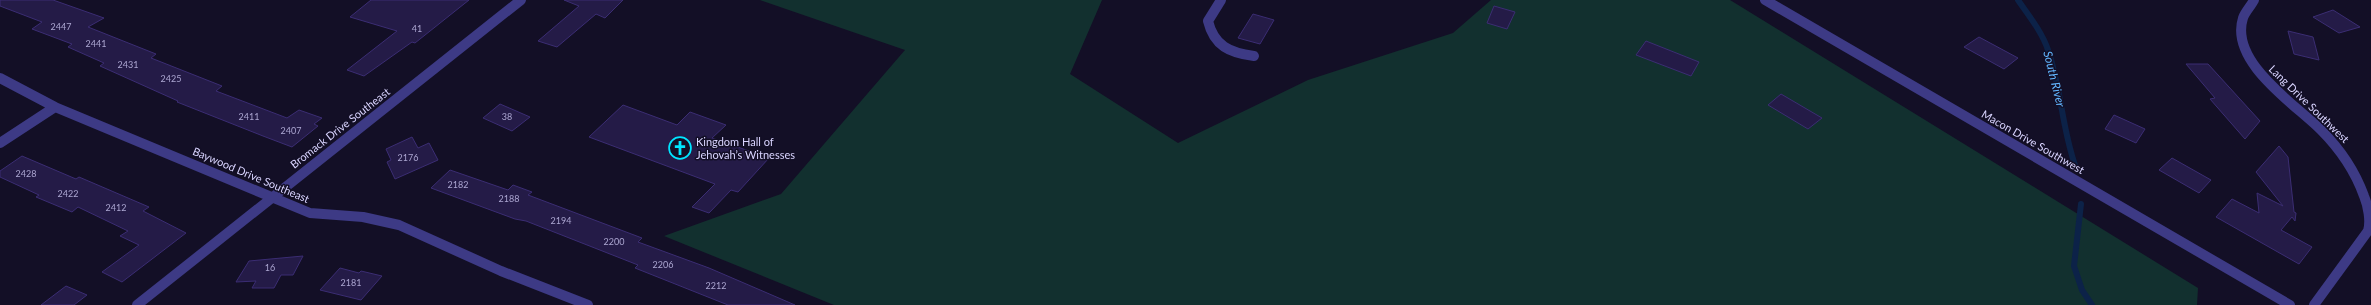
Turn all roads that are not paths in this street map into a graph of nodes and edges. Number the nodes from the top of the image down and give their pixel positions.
1 (521, 0) edge
2 (1221, 0) edge
3 (1765, 0) edge
4 (2254, 0) edge
5 (1254, 56) dead end
6 (0, 78) edge
7 (55, 107) junction
8 (0, 143) edge
9 (273, 197) junction
10 (137, 305) edge
11 (588, 305) edge
12 (2290, 305) edge
13 (2314, 305) edge

1 - 9 street, Bromack Drive Southeast
2 - 5 street
3 - 12 street, Macon Drive Southwest
4 - 13 street, Lang Drive Southwest
6 - 7 street, Baywood Drive Southeast
7 - 8 street
7 - 9 street, Baywood Drive Southeast
9 - 10 street, Bromack Drive Southeast
9 - 11 street, Baywood Drive Southeast

